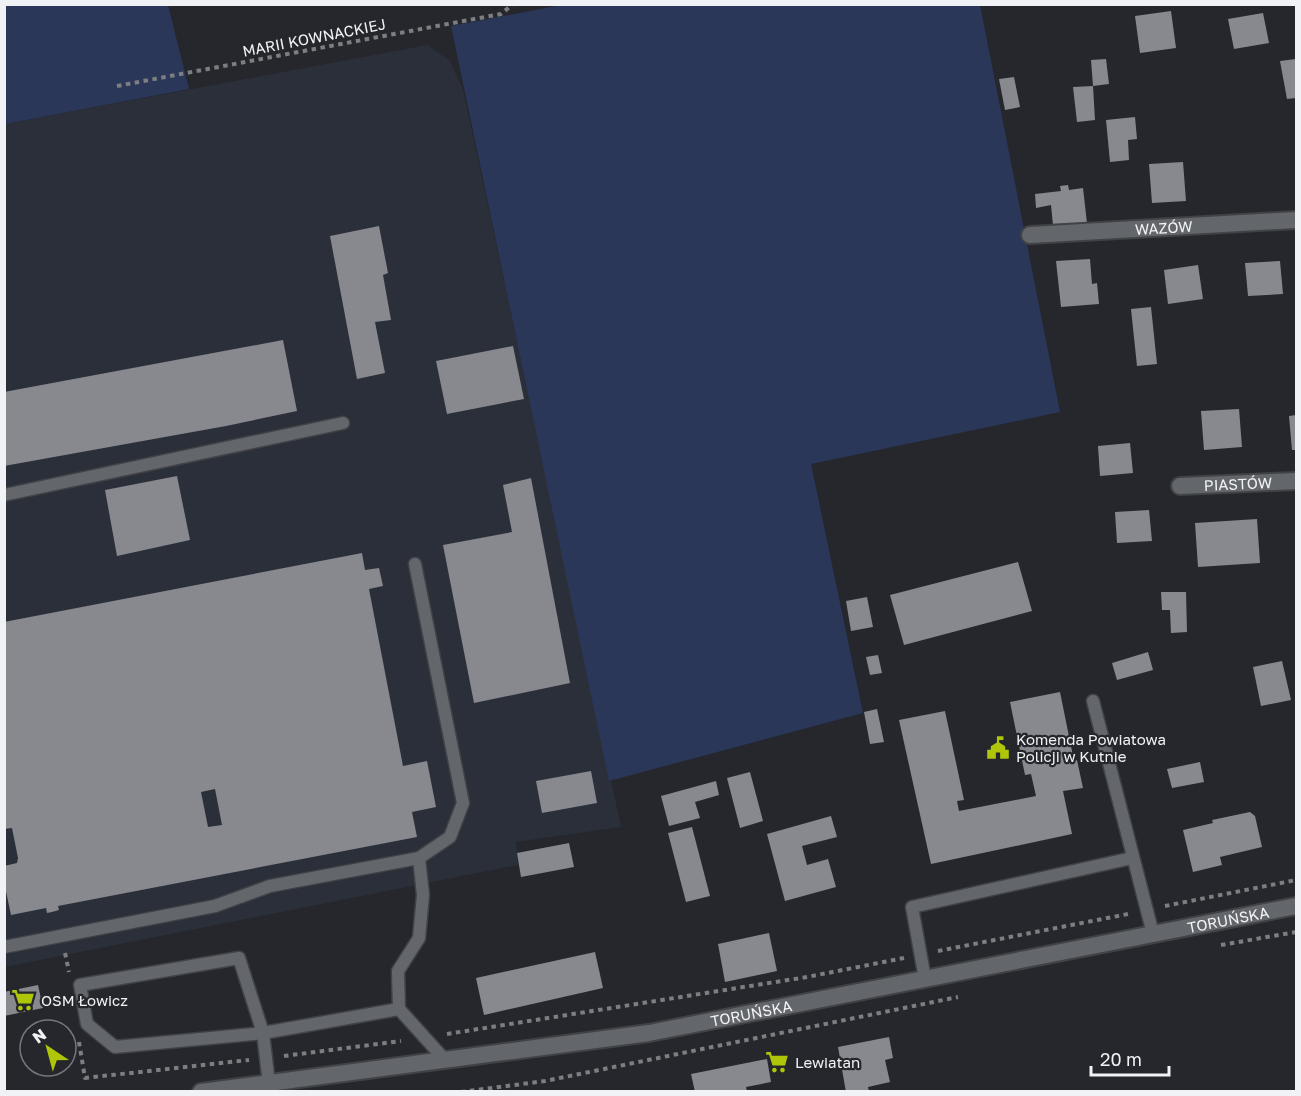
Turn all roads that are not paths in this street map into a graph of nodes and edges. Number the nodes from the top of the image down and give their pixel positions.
1 (1296, 220) edge
2 (1030, 235) dead end
3 (343, 423) dead end
4 (1296, 481) edge
5 (1180, 486) dead end
6 (4, 495) edge
7 (416, 564) dead end
8 (1093, 701) dead end
9 (419, 858) junction
10 (1132, 858) junction
11 (1296, 906) edge
12 (1153, 934) junction
13 (4, 947) edge
14 (925, 979) junction
15 (399, 1009) junction
16 (263, 1033) junction
17 (446, 1061) junction
18 (270, 1084) junction
19 (201, 1092) edge

1 - 2 street, WAZÓW
3 - 6 lane
4 - 5 street, PIASTÓW
7 - 9 lane
8 - 10 lane
9 - 13 lane
9 - 15 lane
10 - 12 lane
10 - 14 lane
11 - 12 street, TORUŃSKA
12 - 14 street, TORUŃSKA
14 - 17 street, TORUŃSKA
15 - 16 lane
15 - 17 lane
16 - 16 lane
16 - 18 lane
17 - 18 street, TORUŃSKA
18 - 19 street, TORUŃSKA

